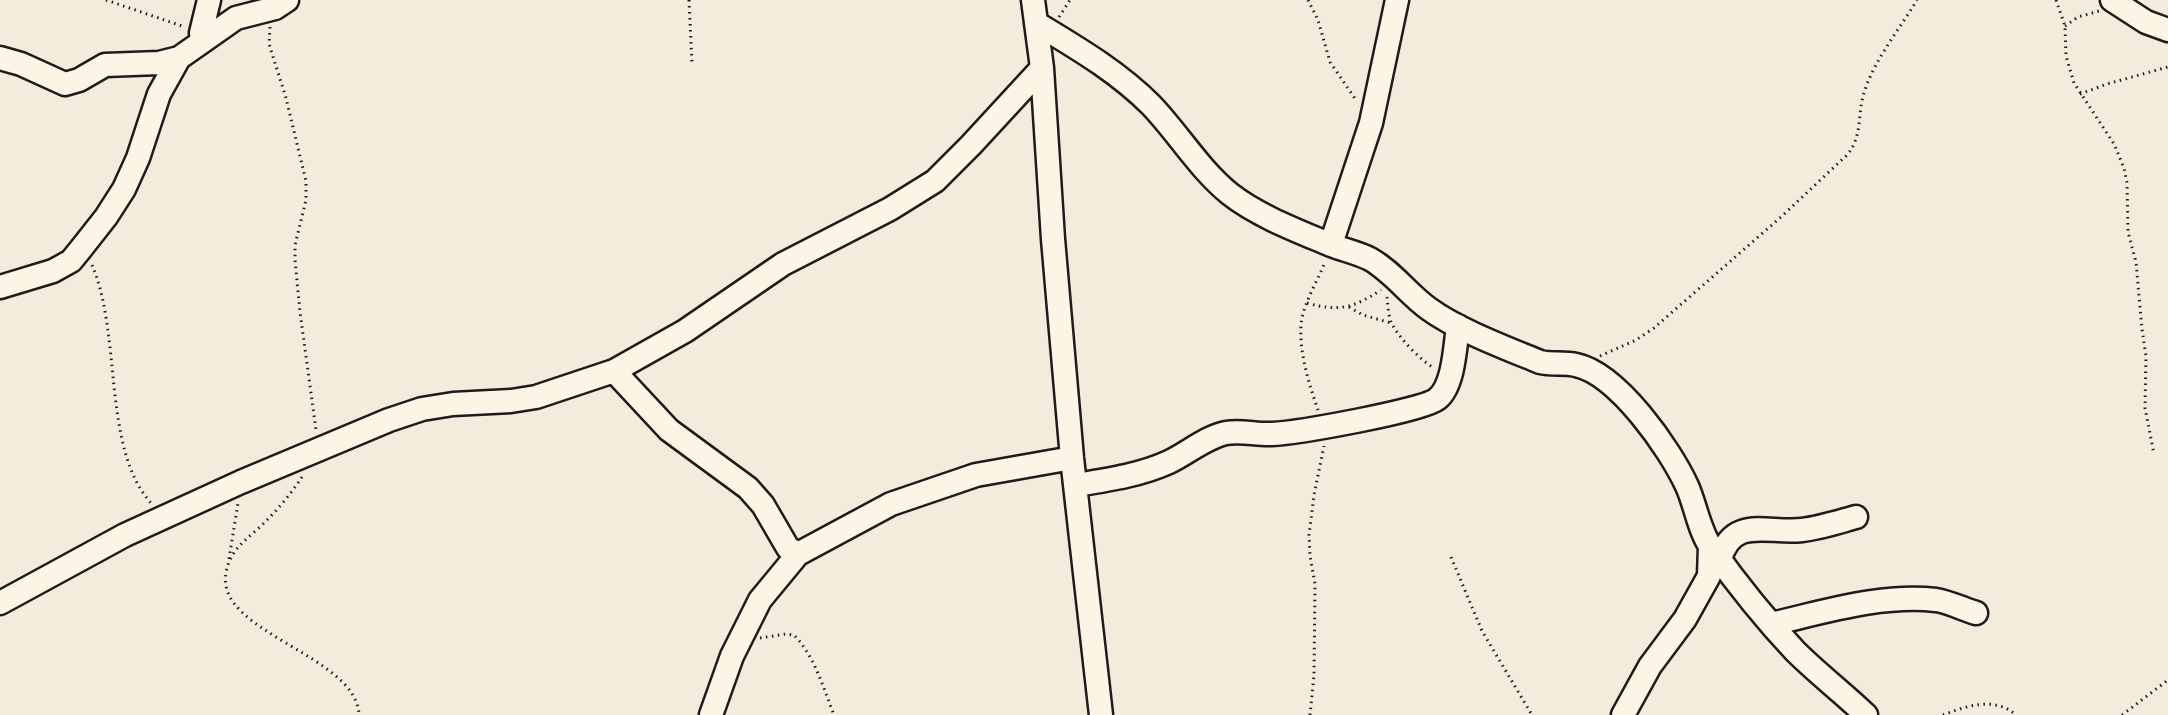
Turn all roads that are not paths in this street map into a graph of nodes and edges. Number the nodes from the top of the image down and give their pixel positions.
1 (209, 0) edge
2 (1033, 0) edge
3 (1397, 0) edge
4 (2118, 3) edge
5 (281, 4) edge
6 (1036, 23) junction
7 (2168, 30) edge
8 (202, 37) junction
9 (0, 58) edge
10 (179, 58) junction
11 (1042, 68) junction
12 (1331, 244) junction
13 (0, 288) edge
14 (1458, 326) junction
15 (614, 371) junction
16 (1072, 458) junction
17 (1076, 485) junction
18 (1856, 518) dead end
19 (1715, 553) junction
20 (798, 554) junction
21 (0, 603) edge
22 (1976, 613) dead end
23 (1771, 624) junction
24 (711, 715) edge
25 (1101, 715) edge
26 (1623, 715) edge
27 (1866, 715) edge

1 - 8 street
2 - 6 street
3 - 12 street
4 - 7 street
5 - 8 street
6 - 11 street
6 - 12 street
8 - 10 street
9 - 10 street
10 - 13 street
11 - 15 street
11 - 16 street
12 - 14 street
14 - 17 street
14 - 19 street
15 - 20 street
15 - 21 street
16 - 17 street
16 - 20 street
17 - 25 street
18 - 19 street
19 - 23 street
19 - 26 street
20 - 24 street
22 - 23 street
23 - 27 street

